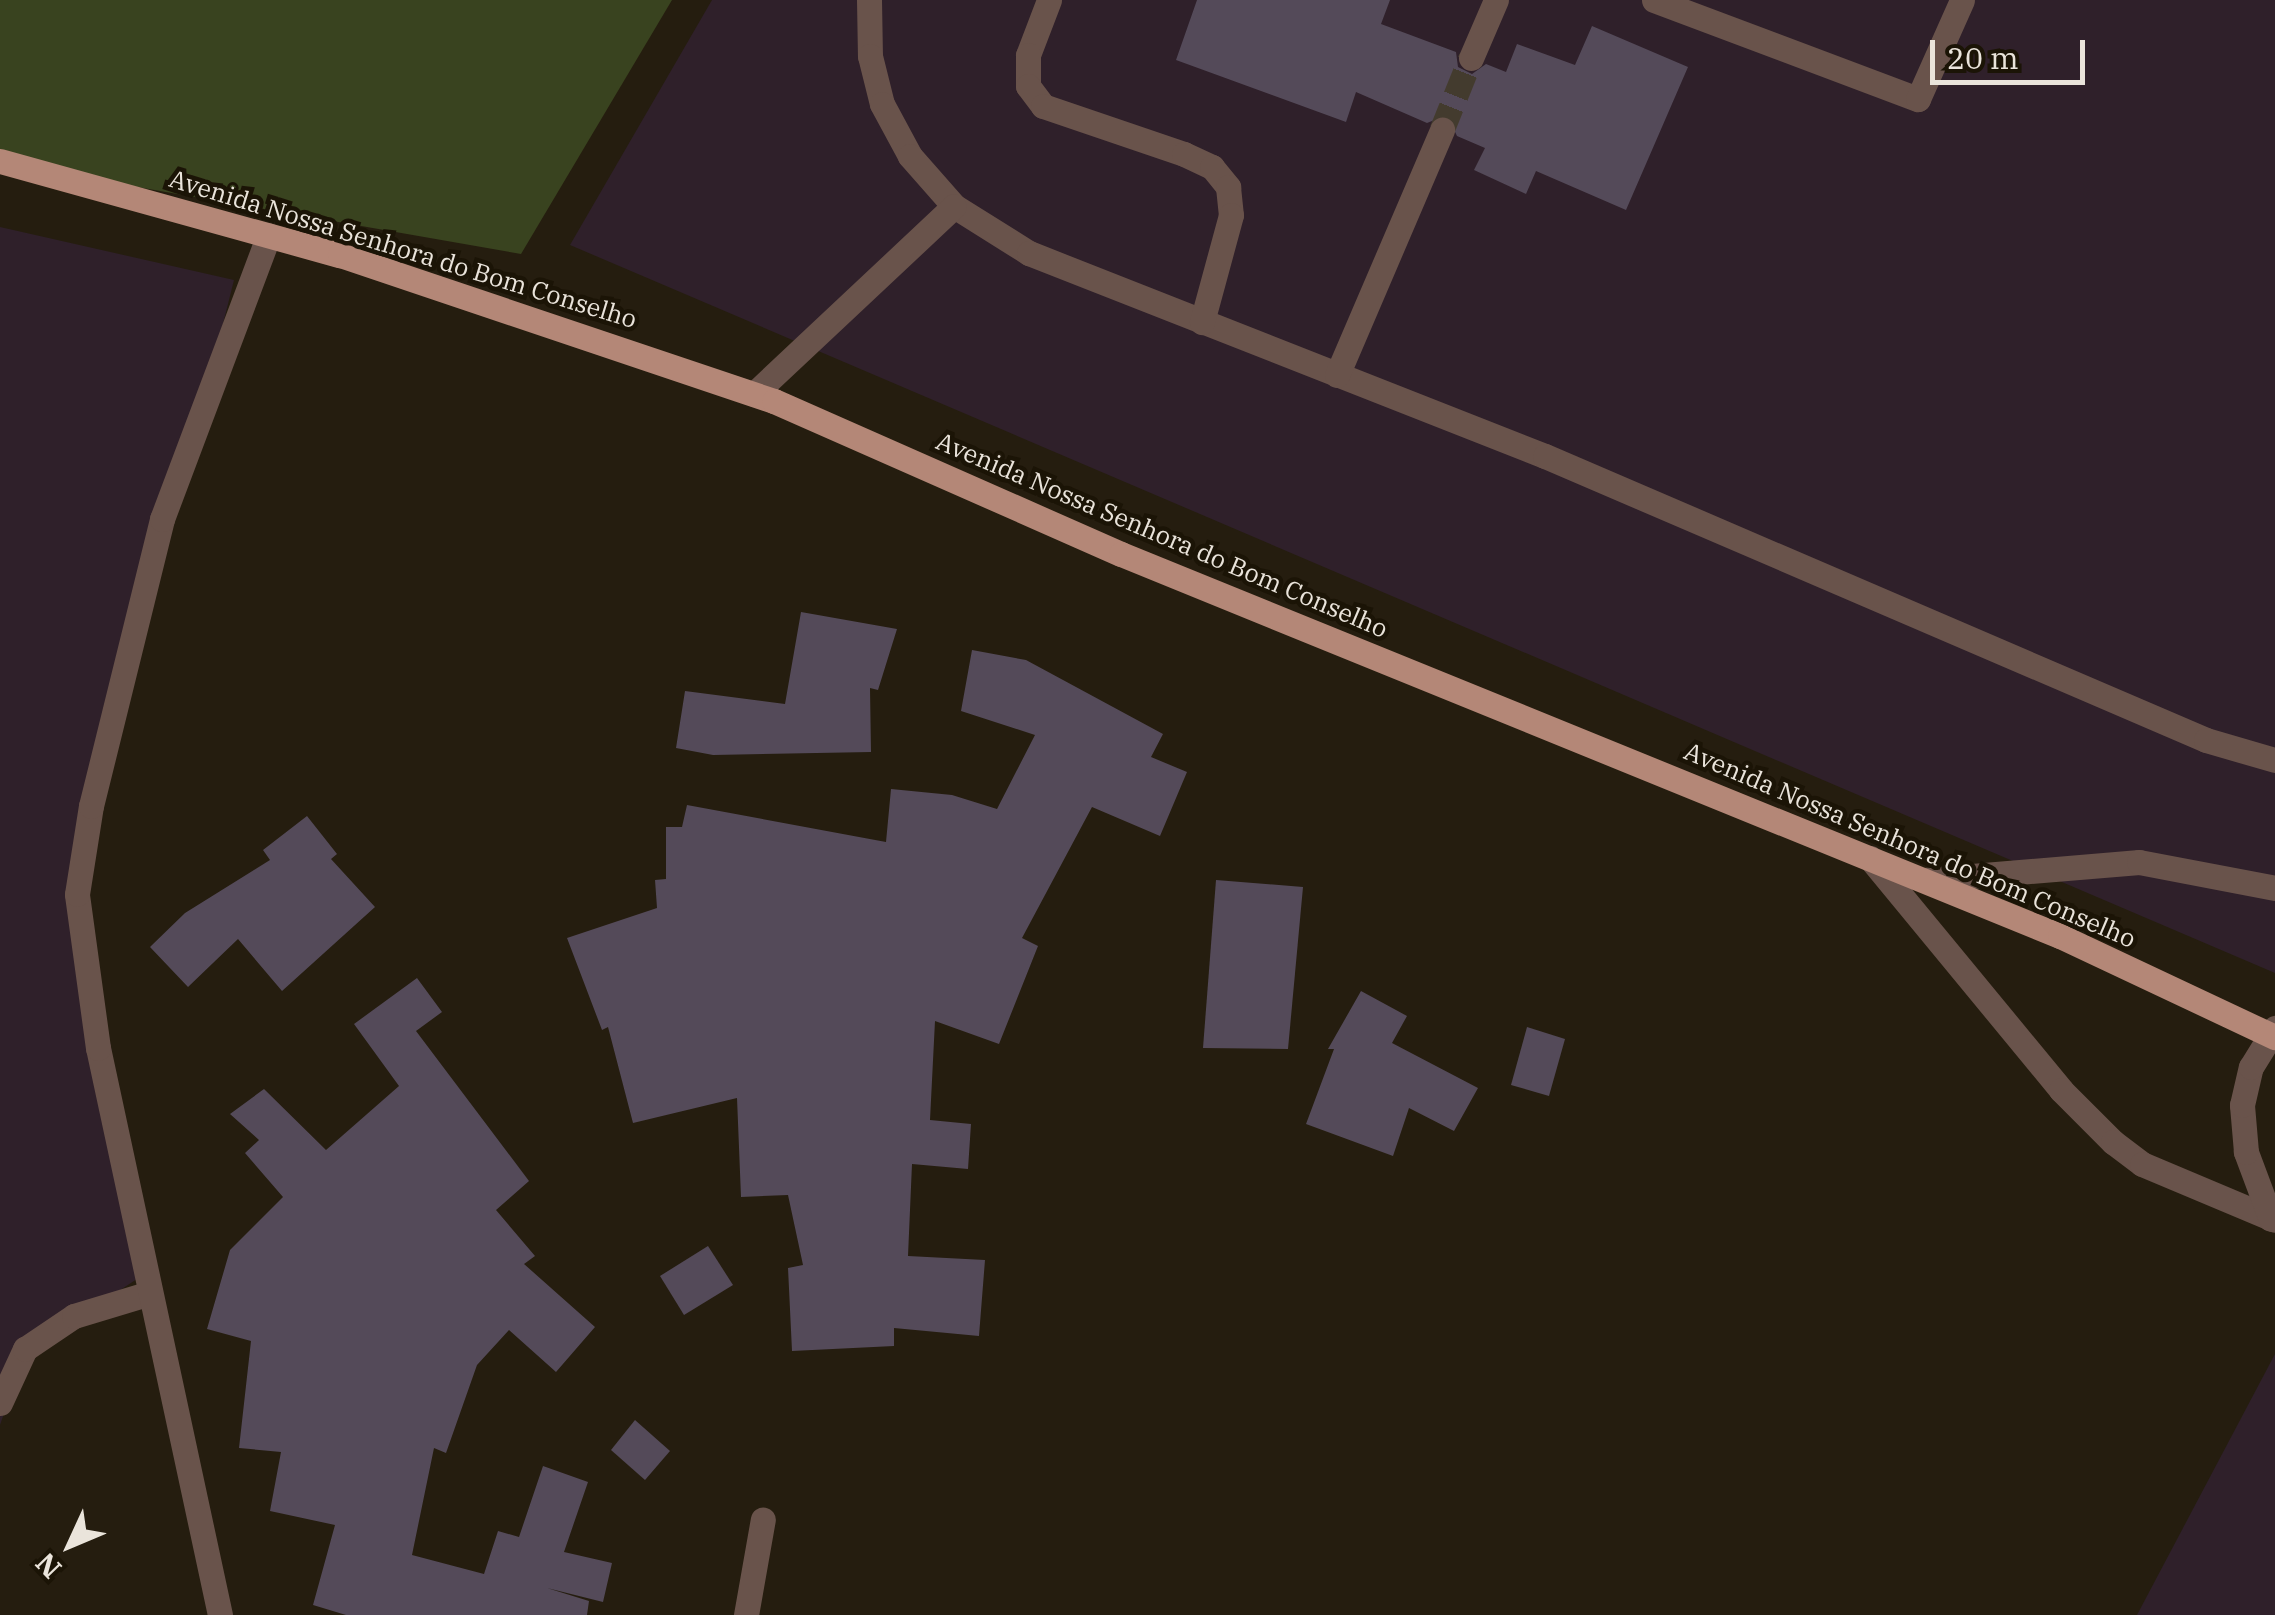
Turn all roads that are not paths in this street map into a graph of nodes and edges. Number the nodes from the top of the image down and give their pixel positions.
1 (869, 0) edge
2 (1048, 0) edge
3 (1496, 0) edge
4 (1654, 0) edge
5 (1962, 0) edge
6 (1471, 58) tunnel mouth
7 (1442, 130) tunnel mouth
8 (0, 161) edge
9 (954, 206) junction
10 (268, 235) junction
11 (1202, 322) junction
12 (1337, 375) junction
13 (754, 394) junction
14 (2275, 760) edge
15 (1870, 858) junction
16 (1924, 880) junction
17 (2275, 888) edge
18 (2273, 1033) edge
19 (2273, 1220) edge
20 (146, 1294) junction
21 (0, 1403) edge
22 (763, 1519) dead end
23 (220, 1615) edge
24 (746, 1615) edge

1 - 9 street
2 - 11 street
3 - 6 street
4 - 5 street
7 - 12 street
8 - 10 main road, Avenida Nossa Senhora do Bom Conselho
9 - 11 street
9 - 13 street
10 - 13 main road, Avenida Nossa Senhora do Bom Conselho
10 - 20 street
11 - 12 street
12 - 14 street
13 - 15 main road, Avenida Nossa Senhora do Bom Conselho
15 - 16 main road, Avenida Nossa Senhora do Bom Conselho
15 - 19 street
16 - 17 street
16 - 18 main road, Avenida Nossa Senhora do Bom Conselho
18 - 19 street
20 - 21 street
20 - 23 street
22 - 24 street

